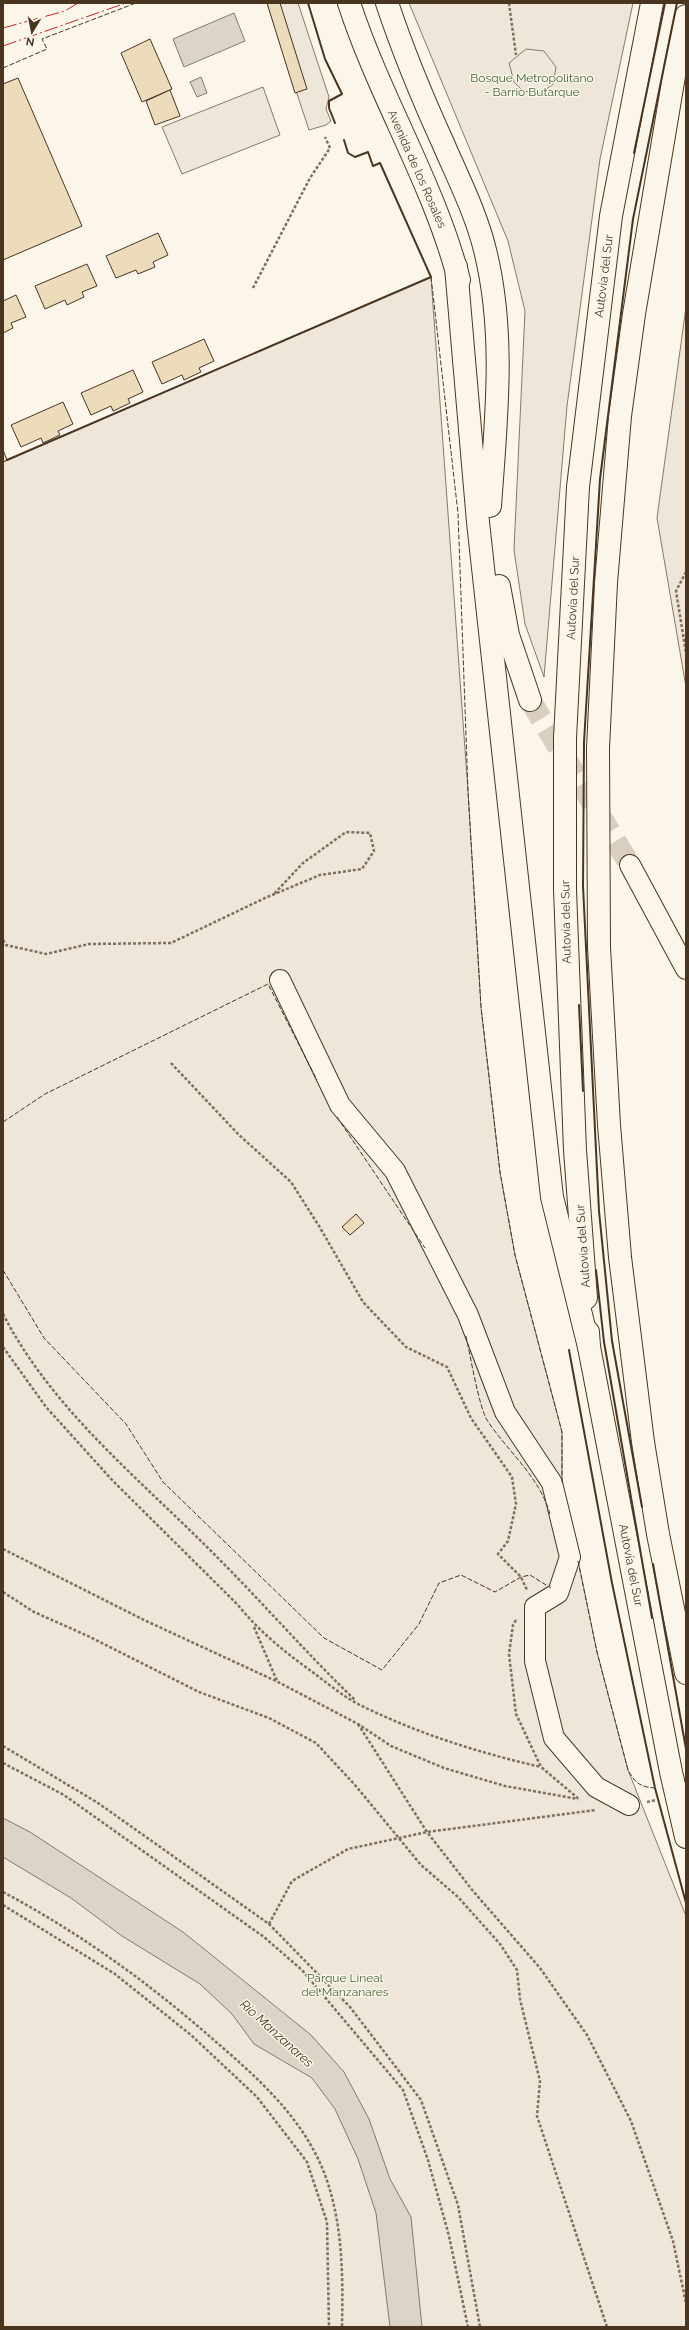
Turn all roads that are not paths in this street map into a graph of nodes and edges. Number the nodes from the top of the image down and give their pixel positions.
1 (349, 3) edge
2 (387, 3) edge
3 (652, 3) edge
4 (686, 16) edge
5 (456, 267) junction
6 (490, 506) junction
7 (530, 700) tunnel mouth
8 (630, 866) tunnel mouth
9 (686, 969) edge
10 (280, 980) dead end
11 (589, 1347) junction
12 (686, 1673) edge
13 (629, 1805) road end
14 (686, 1837) edge

1 - 5 highway, Avenida de los Rosales
2 - 6 highway, Avenida de los Rosales
3 - 11 highway, Autovía del Sur, bridge
4 - 12 highway
5 - 6 highway, Avenida de los Rosales
5 - 11 highway
6 - 7 highway, Avenida de los Rosales
8 - 9 street
10 - 13 street
11 - 14 highway, Autovía del Sur

